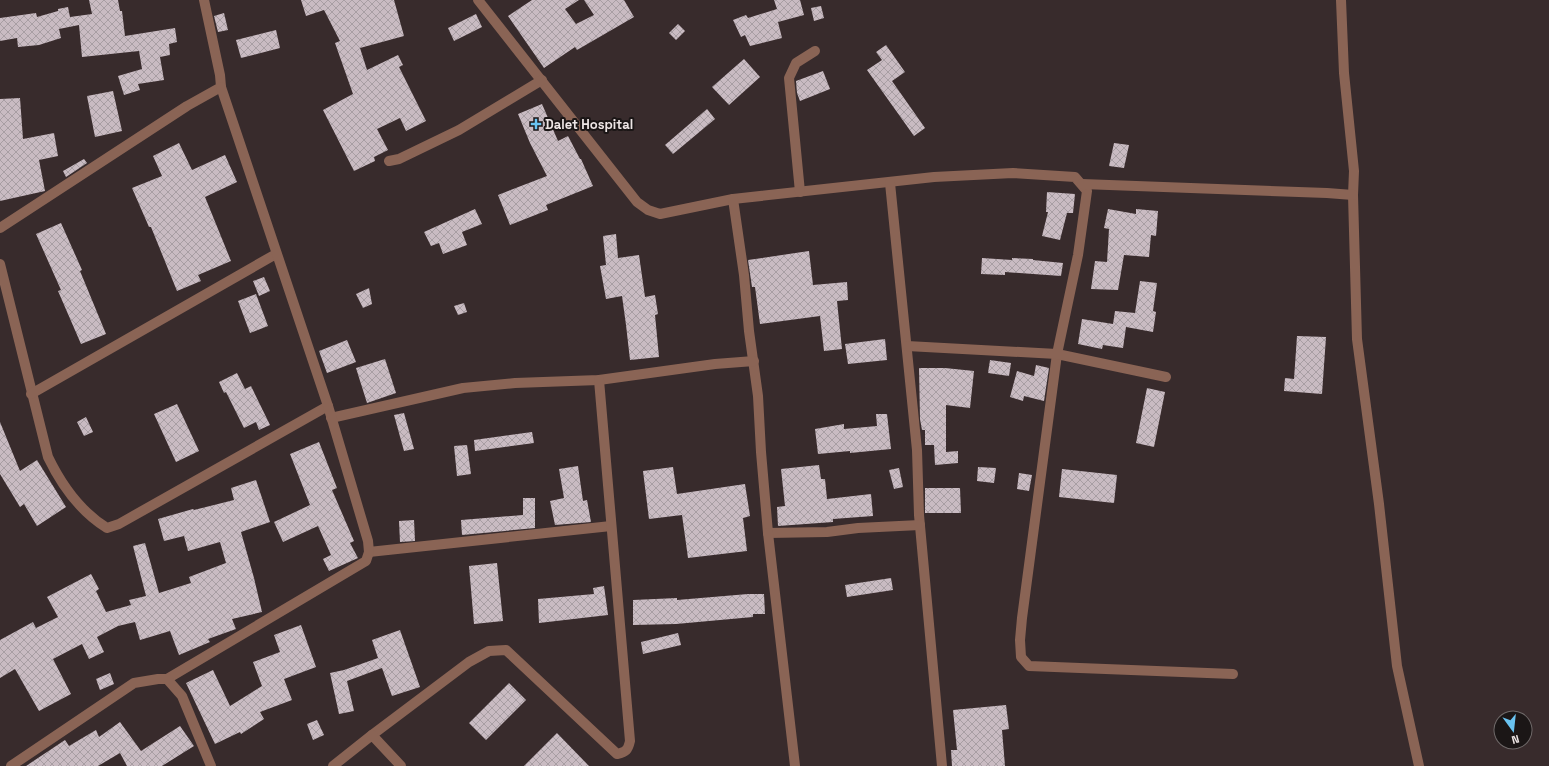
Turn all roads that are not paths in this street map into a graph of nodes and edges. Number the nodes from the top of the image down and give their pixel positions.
1 (204, 0) edge
2 (478, 0) edge
3 (1341, 0) edge
4 (815, 51) dead end
5 (542, 80) junction
6 (221, 87) junction
7 (389, 160) dead end
8 (890, 182) junction
9 (1082, 184) junction
10 (800, 192) junction
11 (1353, 195) junction
12 (733, 199) junction
13 (0, 228) edge
14 (276, 254) junction
15 (0, 264) edge
16 (907, 346) junction
17 (1057, 354) junction
18 (754, 362) junction
19 (1166, 377) dead end
20 (599, 380) junction
21 (31, 394) junction
22 (328, 406) junction
23 (331, 418) junction
24 (920, 525) junction
25 (611, 526) junction
26 (768, 533) junction
27 (369, 552) junction
28 (1233, 674) dead end
29 (167, 679) junction
30 (372, 735) junction
31 (23, 763) edge
32 (11, 766) edge
33 (211, 766) edge
34 (333, 766) edge
35 (401, 766) edge
36 (795, 766) edge
37 (942, 766) edge
38 (1419, 766) edge

1 - 6 street
2 - 5 street
3 - 11 street
4 - 10 street
5 - 7 street
5 - 12 street
6 - 13 street
6 - 14 street
8 - 9 street
8 - 10 street
8 - 16 street
9 - 11 street
9 - 17 street
10 - 12 street
11 - 38 street
12 - 18 street
14 - 21 street
14 - 22 street
15 - 21 street
16 - 17 street
16 - 24 street
17 - 19 street
17 - 28 street
18 - 20 street
18 - 26 street
20 - 23 street
20 - 25 street
21 - 22 street
22 - 23 street
23 - 27 street
24 - 26 street
24 - 37 street
25 - 27 street
25 - 30 street
26 - 36 street
27 - 29 street
29 - 31 street
29 - 33 street
30 - 34 street
30 - 35 street
31 - 32 street

